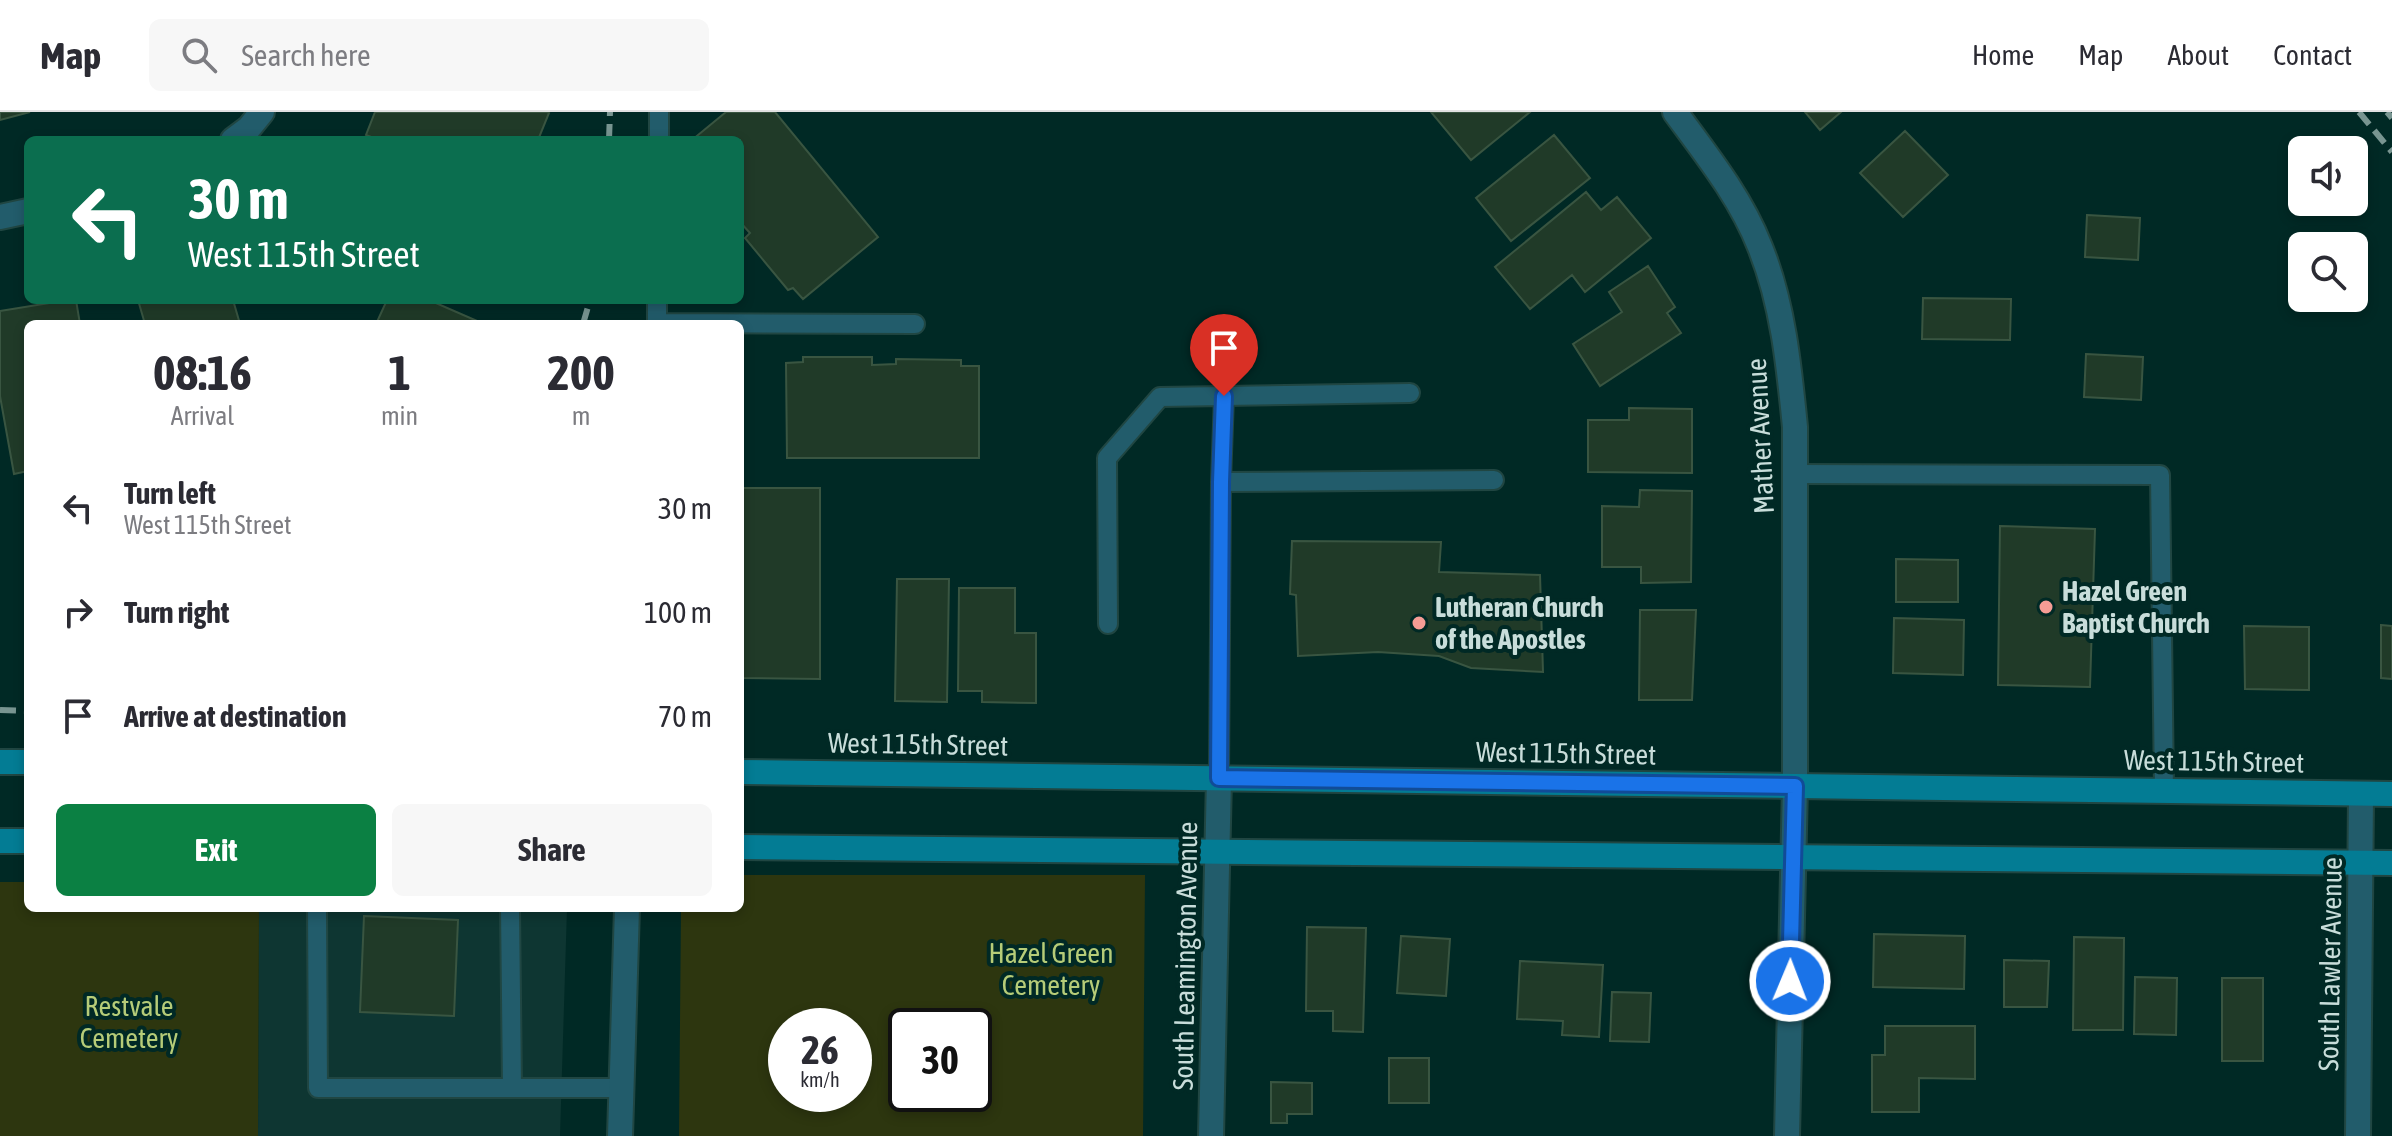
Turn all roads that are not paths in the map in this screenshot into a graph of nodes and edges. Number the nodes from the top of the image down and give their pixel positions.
1 (262, 112) edge
2 (659, 112) edge
3 (1675, 112) edge
4 (238, 136) edge
5 (659, 136) edge
6 (24, 212) edge
7 (0, 217) edge
8 (744, 323) edge
9 (915, 324) dead end
10 (1410, 393) dead end
11 (1224, 396) junction
12 (1795, 474) junction
13 (1494, 480) dead end
14 (1221, 482) junction
15 (1108, 624) dead end
16 (0, 762) edge
17 (24, 762) edge
18 (744, 772) edge
19 (1219, 778) junction
20 (1795, 786) junction
21 (2164, 790) junction
22 (2361, 794) junction
23 (2392, 794) edge
24 (0, 841) edge
25 (24, 841) edge
26 (744, 847) edge
27 (1218, 852) junction
28 (1793, 858) junction
29 (2362, 863) junction
30 (2392, 863) edge
31 (317, 912) edge
32 (510, 912) edge
33 (627, 912) edge
34 (512, 1087) junction
35 (620, 1088) junction
36 (620, 1136) edge
37 (1211, 1136) edge
38 (1787, 1136) edge
39 (2358, 1136) edge

1 - 4 street
2 - 5 lane
3 - 12 street, Mather Avenue
6 - 7 street
8 - 9 lane
10 - 11 lane
11 - 14 lane
11 - 15 lane
12 - 20 street, Mather Avenue
12 - 21 lane
13 - 14 lane
14 - 19 lane
16 - 17 street
18 - 19 street, West 115th Street
19 - 20 street, West 115th Street
19 - 27 street, South Leamington Avenue
20 - 21 street, West 115th Street
20 - 28 street, Mather Avenue
21 - 22 street, West 115th Street
22 - 23 street, West 115th Street
22 - 29 street, South Lawler Avenue
24 - 25 street
26 - 27 street
27 - 28 street
27 - 37 street, South Leamington Avenue
28 - 29 street
28 - 38 street, Mather Avenue
29 - 30 street
29 - 39 street, South Lawler Avenue
31 - 34 lane
32 - 34 lane
33 - 35 street
34 - 35 lane
35 - 36 street

